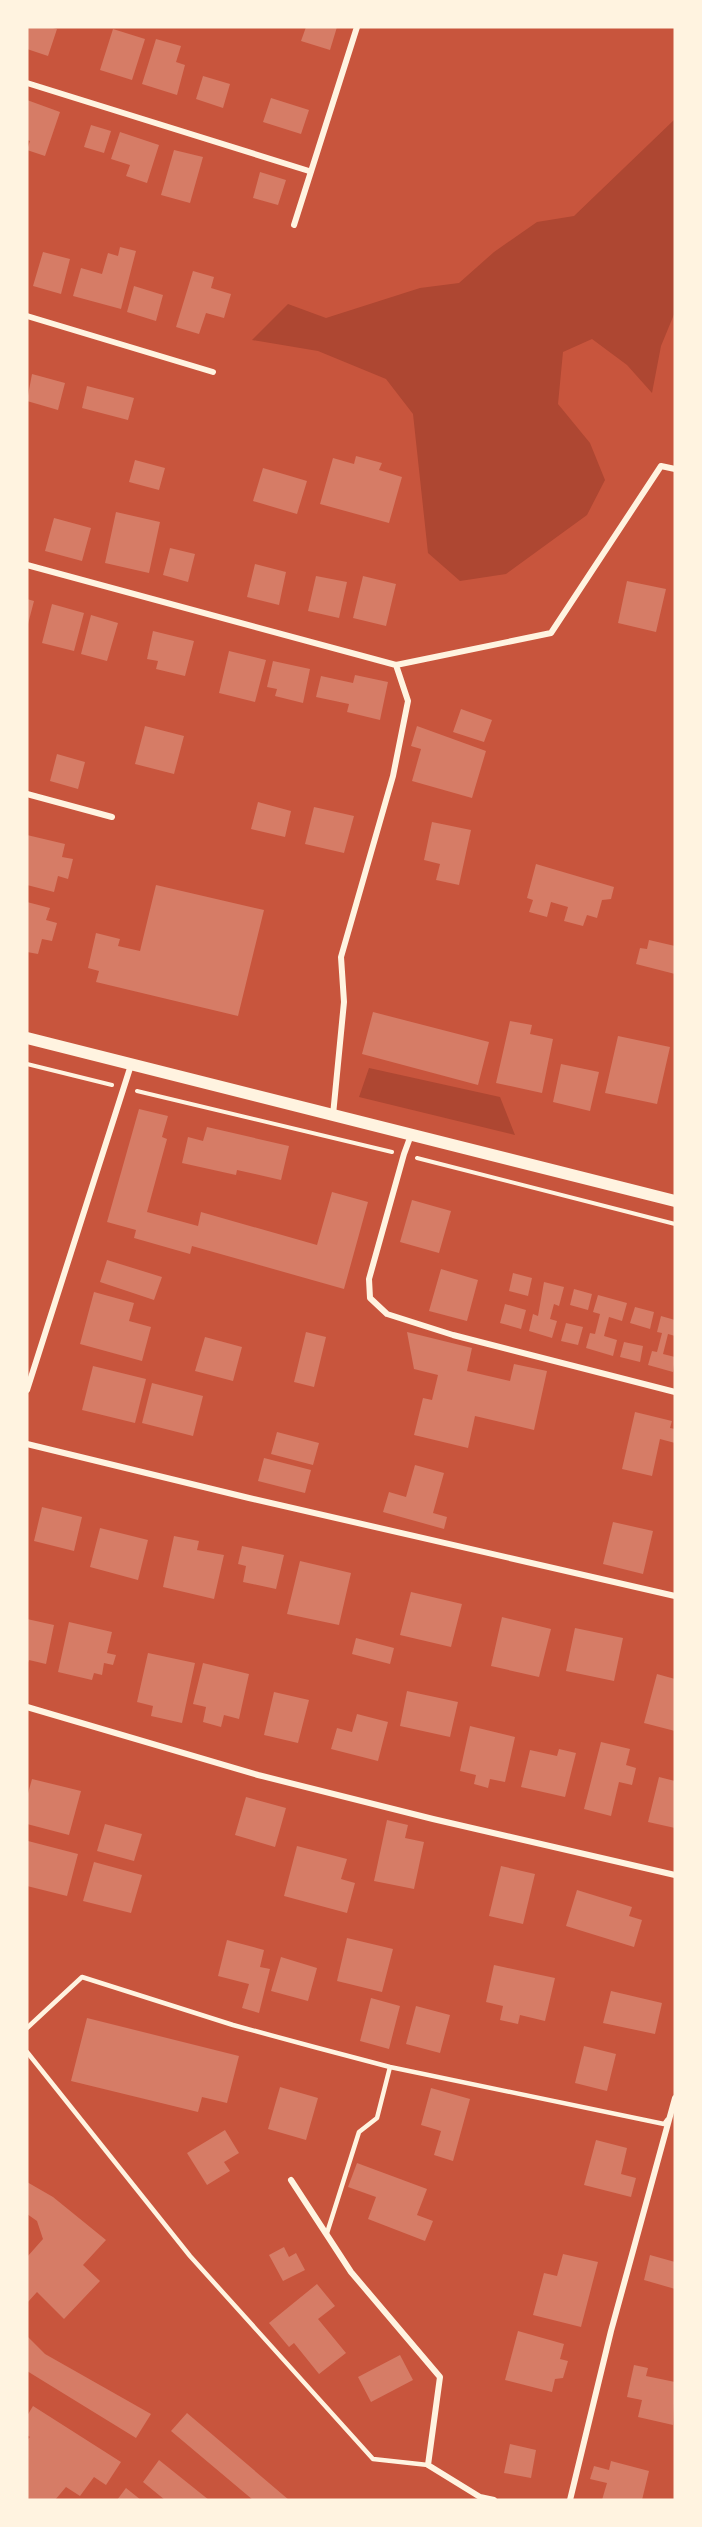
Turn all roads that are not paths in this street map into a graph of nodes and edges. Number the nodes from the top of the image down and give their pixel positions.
1 (357, 27) edge
2 (27, 83) edge
3 (309, 171) junction
4 (294, 225) dead end
5 (27, 316) edge
6 (213, 372) dead end
7 (675, 469) edge
8 (27, 565) edge
9 (396, 666) junction
10 (27, 794) edge
11 (112, 817) dead end
12 (27, 1038) edge
13 (131, 1065) junction
14 (333, 1115) junction
15 (411, 1135) junction
16 (675, 1201) edge
17 (27, 1390) edge
18 (675, 1392) edge
19 (27, 1444) edge
20 (675, 1596) edge
21 (27, 1707) edge
22 (675, 1875) edge
23 (27, 2028) edge
24 (27, 2052) edge
25 (390, 2067) junction
26 (675, 2098) edge
27 (671, 2115) junction
28 (291, 2180) dead end
29 (327, 2233) junction
30 (428, 2465) junction
31 (494, 2500) edge
32 (570, 2500) edge

1 - 3 street
2 - 3 street
3 - 4 street
5 - 6 street
7 - 9 street
8 - 9 street
9 - 14 street
10 - 11 street
12 - 13 main road
13 - 14 main road
13 - 17 street
14 - 15 main road
15 - 16 main road
15 - 18 street
19 - 20 street
21 - 22 street
23 - 25 lane
24 - 30 lane
25 - 27 lane
25 - 29 lane
26 - 27 street
27 - 32 street
28 - 29 street
29 - 30 street
30 - 31 street

